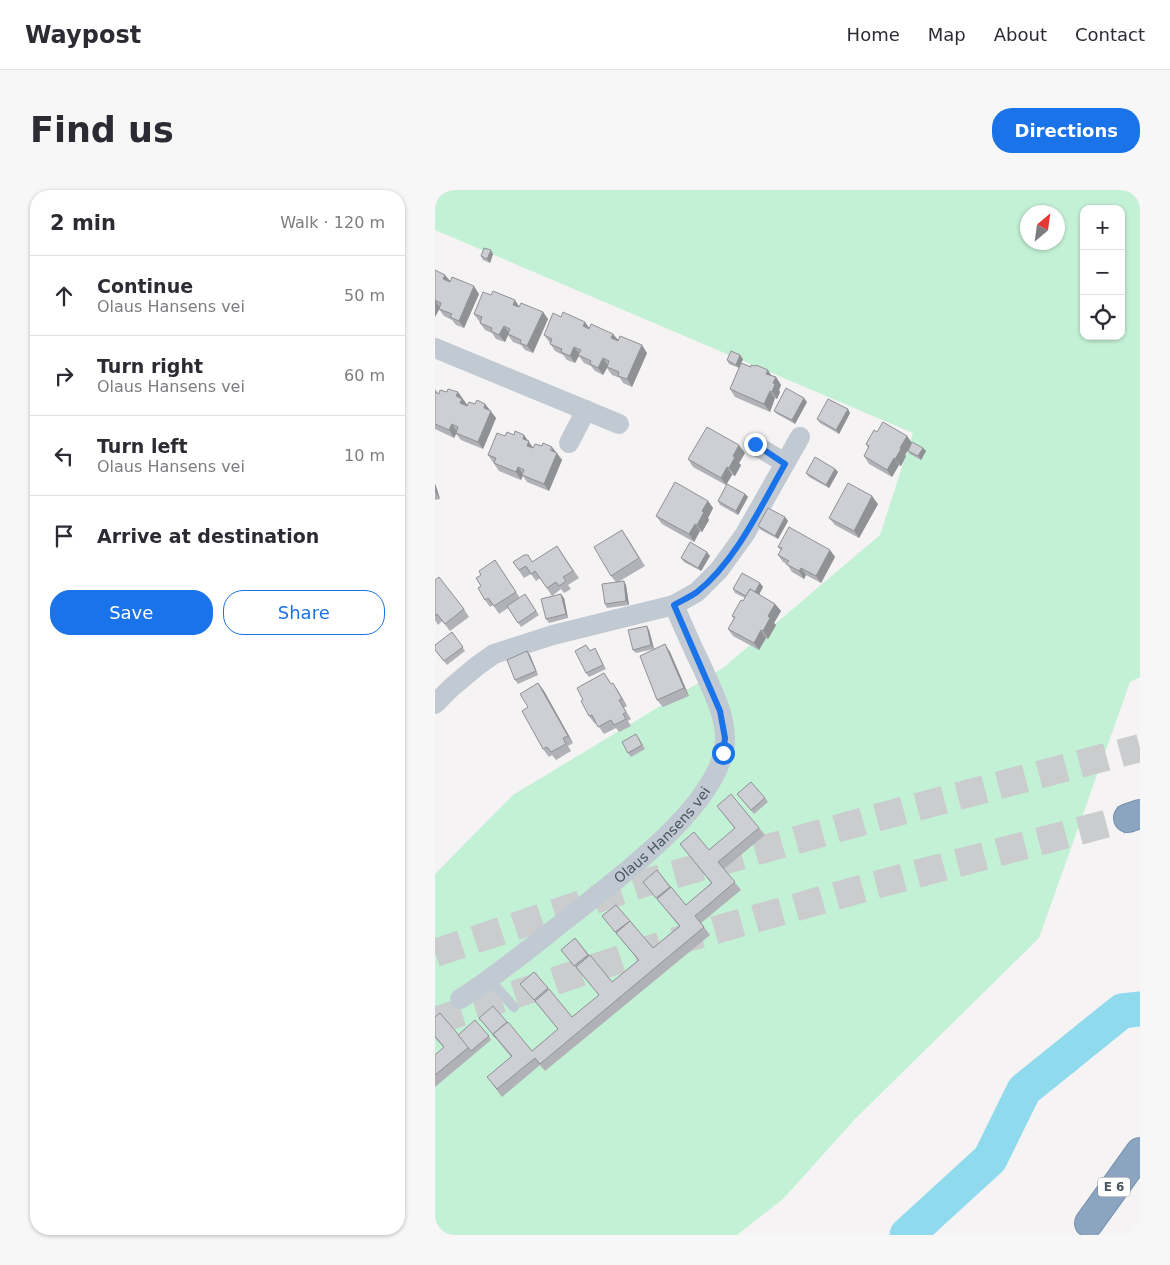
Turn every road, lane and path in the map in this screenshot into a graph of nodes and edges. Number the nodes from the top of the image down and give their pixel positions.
1 (435, 348) edge
2 (585, 410) junction
3 (619, 424) dead end
4 (800, 437) dead end
5 (569, 443) dead end
6 (755, 444) dead end
7 (785, 464) junction
8 (674, 605) junction
9 (435, 704) edge
10 (490, 980) junction
11 (460, 999) dead end
12 (514, 1007) dead end
13 (1140, 1152) edge
14 (1140, 1182) edge

1 - 2 street
2 - 3 street
2 - 5 street
4 - 7 street
6 - 7 street
7 - 8 street
8 - 9 street
8 - 10 street, Olaus Hansens vei
10 - 11 street, Olaus Hansens vei
10 - 12 lane
13 - 14 highway, E 6

